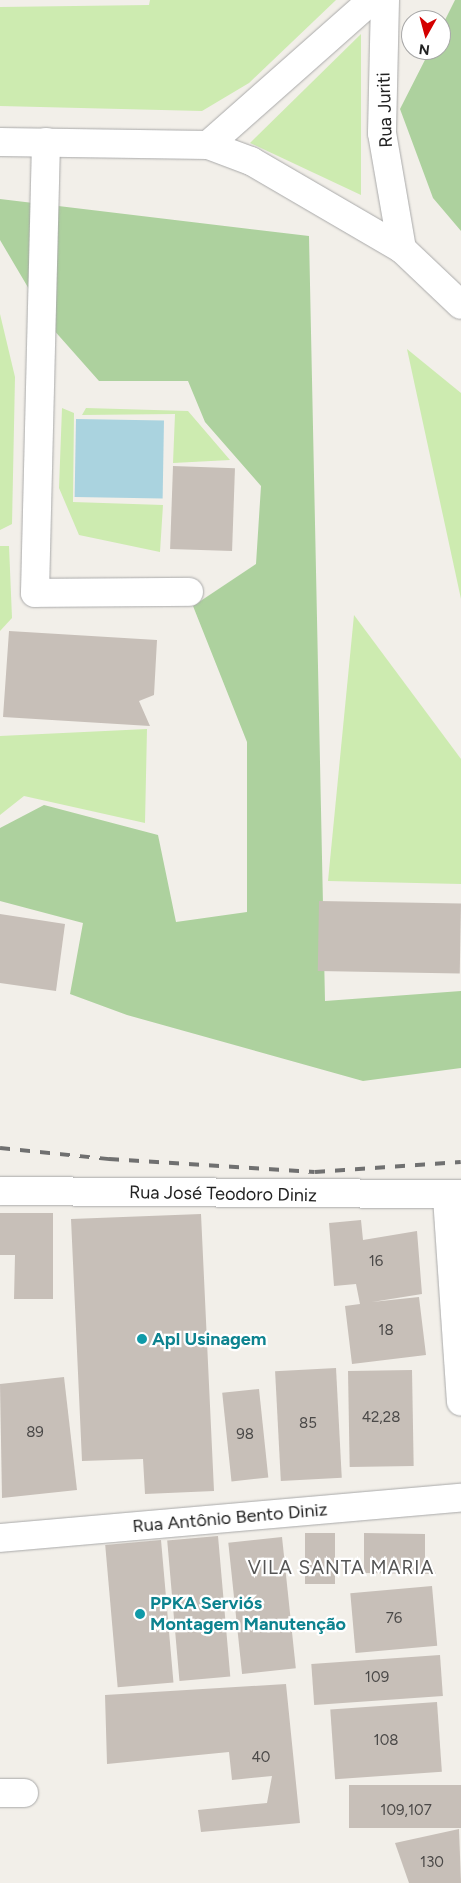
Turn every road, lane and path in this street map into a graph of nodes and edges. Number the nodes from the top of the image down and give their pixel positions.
1 (372, 0) edge
2 (385, 0) edge
3 (0, 142) edge
4 (46, 142) junction
5 (208, 145) junction
6 (402, 249) junction
7 (461, 305) edge
8 (189, 592) dead end
9 (0, 1191) edge
10 (454, 1196) edge
11 (461, 1402) edge
12 (461, 1498) edge
13 (0, 1538) edge

1 - 5 street
2 - 6 street, Rua Juriti
3 - 4 street
4 - 5 street
4 - 8 street
5 - 6 street
6 - 7 street
9 - 10 street, Rua José Teodoro Diniz
10 - 11 street
12 - 13 street, Rua Antônio Bento Diniz

